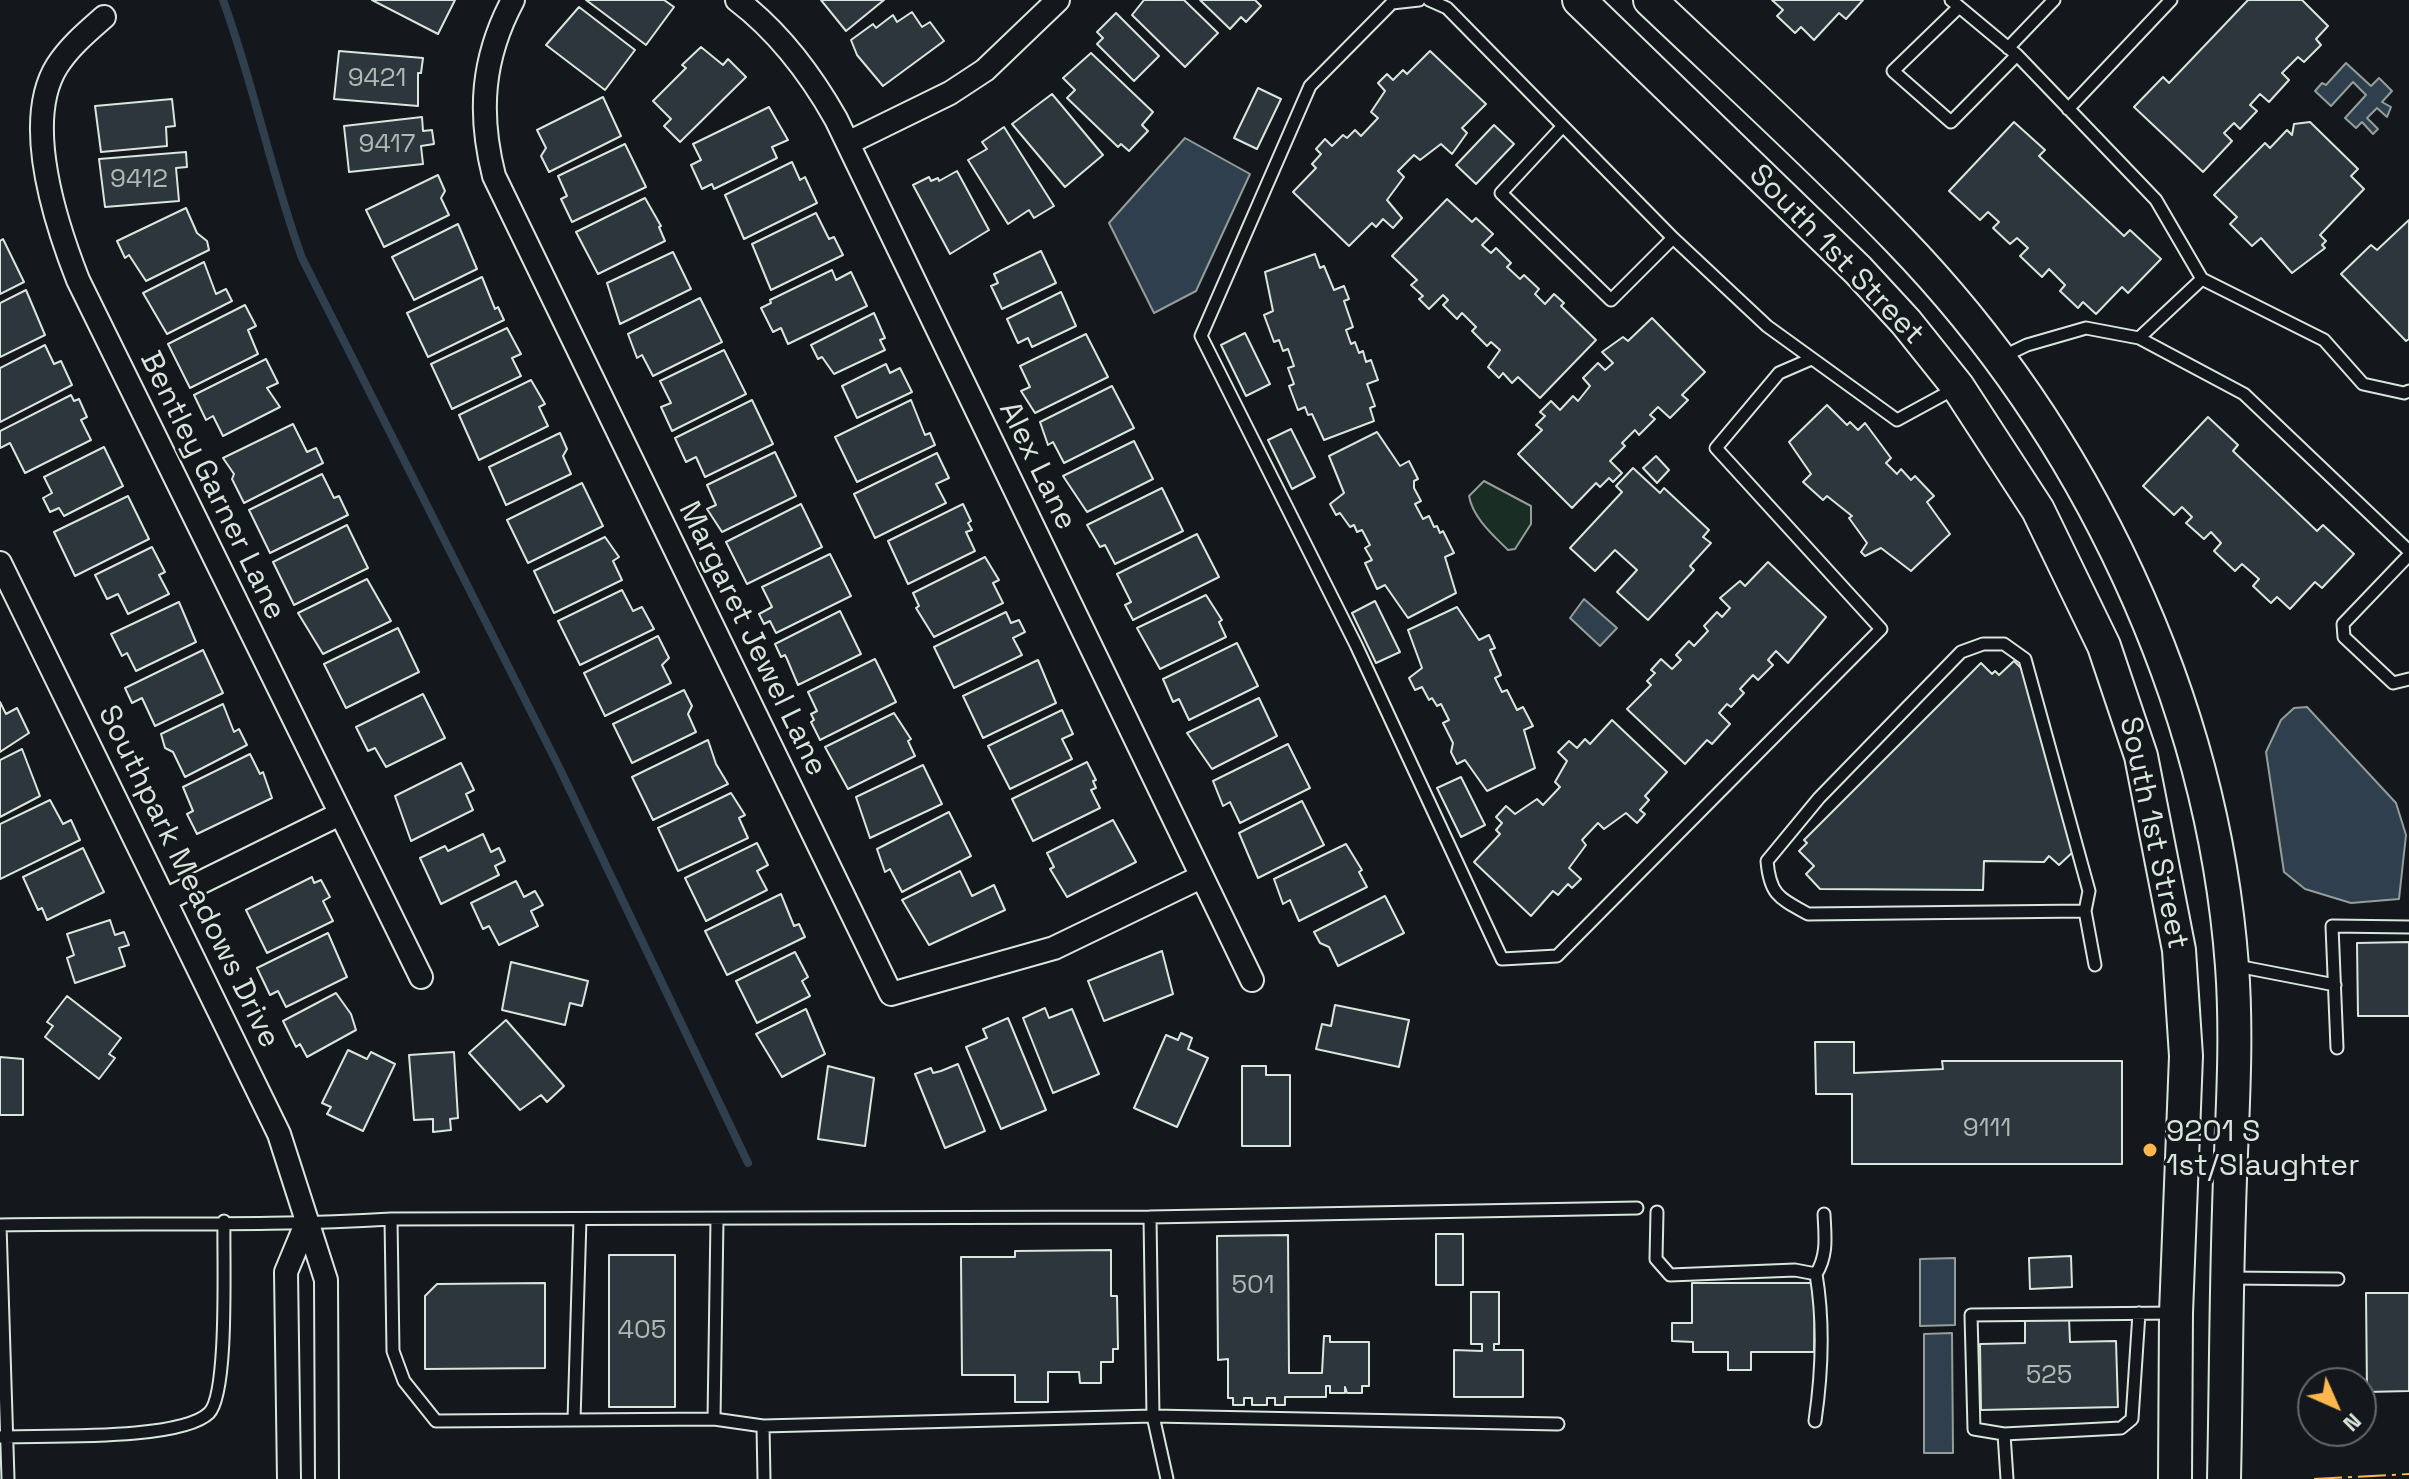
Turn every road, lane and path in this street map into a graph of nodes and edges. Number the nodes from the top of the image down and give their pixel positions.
1 (513, 0) edge
2 (737, 0) edge
3 (1058, 0) edge
4 (1419, 0) edge
5 (1429, 0) edge
6 (1579, 0) edge
7 (1650, 0) edge
8 (2054, 0) edge
9 (2171, 0) edge
10 (1451, 4) edge
11 (1955, 4) edge
12 (104, 17) dead end
13 (2012, 52) junction
14 (2068, 109) junction
15 (1563, 126) junction
16 (848, 143) junction
17 (1673, 238) junction
18 (2202, 279) junction
19 (2139, 338) junction
20 (1998, 359) junction
21 (1809, 360) junction
22 (1958, 387) junction
23 (2409, 391) edge
24 (2409, 553) edge
25 (0, 563) edge
26 (2409, 679) edge
27 (340, 814) junction
28 (1201, 877) junction
29 (165, 900) junction
30 (2085, 911) junction
31 (2409, 927) edge
32 (2179, 950) junction
33 (2095, 965) dead end
34 (2232, 965) junction
35 (421, 977) dead end
36 (1252, 980) dead end
37 (2335, 985) junction
38 (2337, 1048) dead end
39 (1637, 1208) dead end
40 (1657, 1212) dead end
41 (1824, 1214) dead end
42 (1150, 1217) junction
43 (391, 1219) junction
44 (580, 1219) junction
45 (717, 1219) junction
46 (224, 1221) junction
47 (306, 1224) junction
48 (0, 1225) edge
49 (1816, 1274) junction
50 (2227, 1278) junction
51 (2338, 1279) dead end
52 (2139, 1313) junction
53 (2176, 1313) junction
54 (1153, 1416) junction
55 (714, 1419) junction
56 (574, 1420) junction
57 (1815, 1421) dead end
58 (1558, 1424) dead end
59 (763, 1426) junction
60 (2004, 1434) junction
61 (4, 1437) edge
62 (8, 1479) edge
63 (289, 1479) edge
64 (327, 1479) edge
65 (764, 1479) edge
66 (1167, 1479) edge
67 (2007, 1479) edge
68 (2175, 1479) edge
69 (2224, 1479) edge

1 - 28 street, Margaret Jewel Lane
2 - 16 street, Alex Lane
3 - 16 street
4 - 21 lane
5 - 10 lane
6 - 22 main road, South 1st Street
7 - 20 main road, South 1st Street
8 - 13 lane
9 - 14 lane
10 - 15 lane
11 - 13 lane
11 - 13 lane
12 - 27 street, Bentley Garner Lane
13 - 14 lane
14 - 18 lane
15 - 17 lane
15 - 17 lane
16 - 28 street, Alex Lane
17 - 21 lane
18 - 19 lane
18 - 23 lane
19 - 20 lane
19 - 24 lane
20 - 22 main road
20 - 34 main road, South 1st Street
21 - 22 lane
22 - 32 main road, South 1st Street
24 - 26 lane
25 - 29 street, Southpark Meadows Drive
27 - 29 street
27 - 35 street, Bentley Garner Lane
28 - 36 street, Alex Lane
29 - 47 street, Southpark Meadows Drive
30 - 30 lane
30 - 33 lane
31 - 37 lane
32 - 34 main road
32 - 53 main road, South 1st Street
34 - 37 lane
34 - 50 main road, South 1st Street
37 - 38 lane
39 - 42 lane
40 - 49 lane
41 - 49 lane
42 - 45 lane
42 - 54 lane
43 - 44 lane
43 - 47 lane
43 - 56 lane
44 - 45 lane
44 - 56 lane
45 - 55 lane
46 - 47 lane
46 - 48 lane
46 - 61 lane
47 - 63 street
47 - 64 street, Southpark Meadows Drive
48 - 61 lane
49 - 57 lane
50 - 51 lane
50 - 69 main road, South 1st Street
52 - 53 lane
52 - 60 lane
52 - 60 lane
53 - 68 main road, South 1st Street
54 - 58 lane
54 - 59 lane
54 - 66 lane
55 - 56 lane
55 - 59 lane
59 - 65 lane
60 - 67 lane
61 - 62 lane

